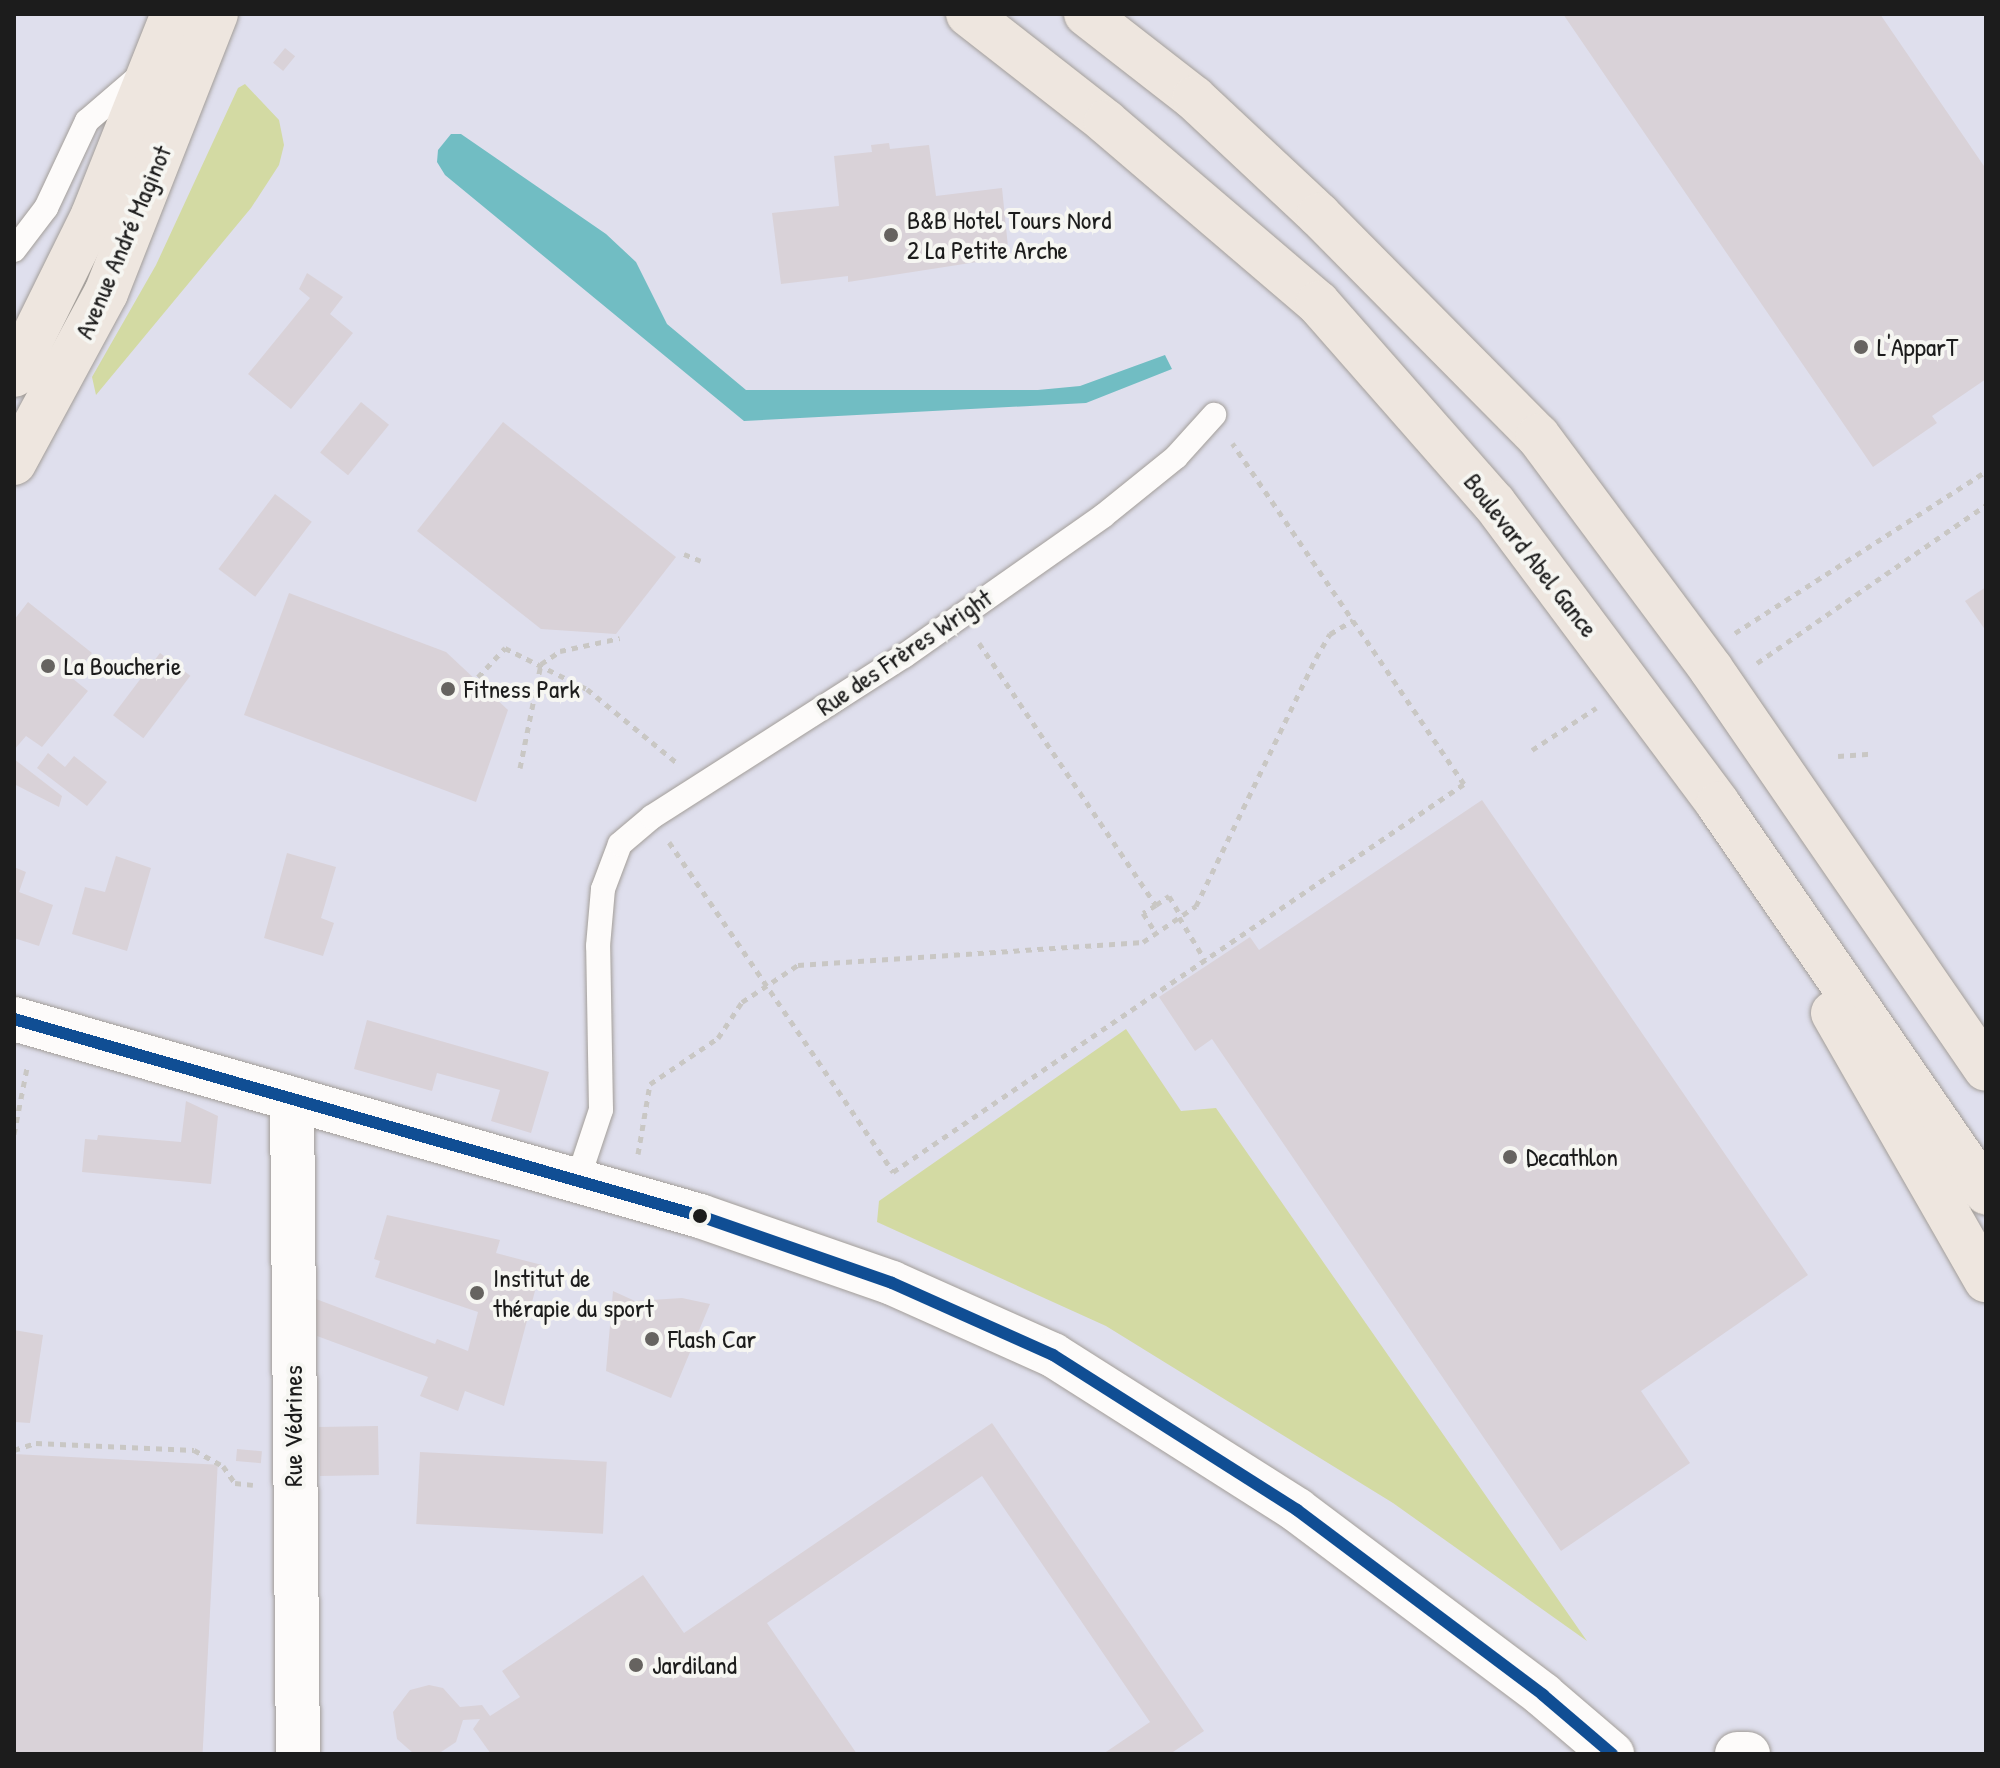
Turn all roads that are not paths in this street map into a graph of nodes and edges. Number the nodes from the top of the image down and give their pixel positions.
1 (173, 14) edge
2 (968, 14) edge
3 (1086, 14) edge
4 (216, 24) edge
5 (156, 62) junction
6 (14, 250) edge
7 (14, 375) edge
8 (1214, 415) road end
9 (14, 463) edge
10 (1718, 804) junction
11 (14, 1019) edge
12 (1986, 1069) edge
13 (292, 1099) junction
14 (577, 1182) junction
15 (1986, 1192) edge
16 (1986, 1280) edge
17 (298, 1754) edge
18 (1612, 1754) edge
19 (1737, 1754) edge
20 (1748, 1754) edge

1 - 5 main road, Avenue André Maginot
2 - 10 main road, Boulevard Abel Gance
3 - 12 main road
4 - 9 main road, Avenue André Maginot
5 - 6 lane
5 - 7 main road, Avenue André Maginot
8 - 14 lane, Rue des Frères Wright
10 - 15 main road, Boulevard Abel Gance
10 - 16 main road
11 - 13 street
13 - 14 street
13 - 17 street, Rue Védrines
14 - 18 street
19 - 20 street

